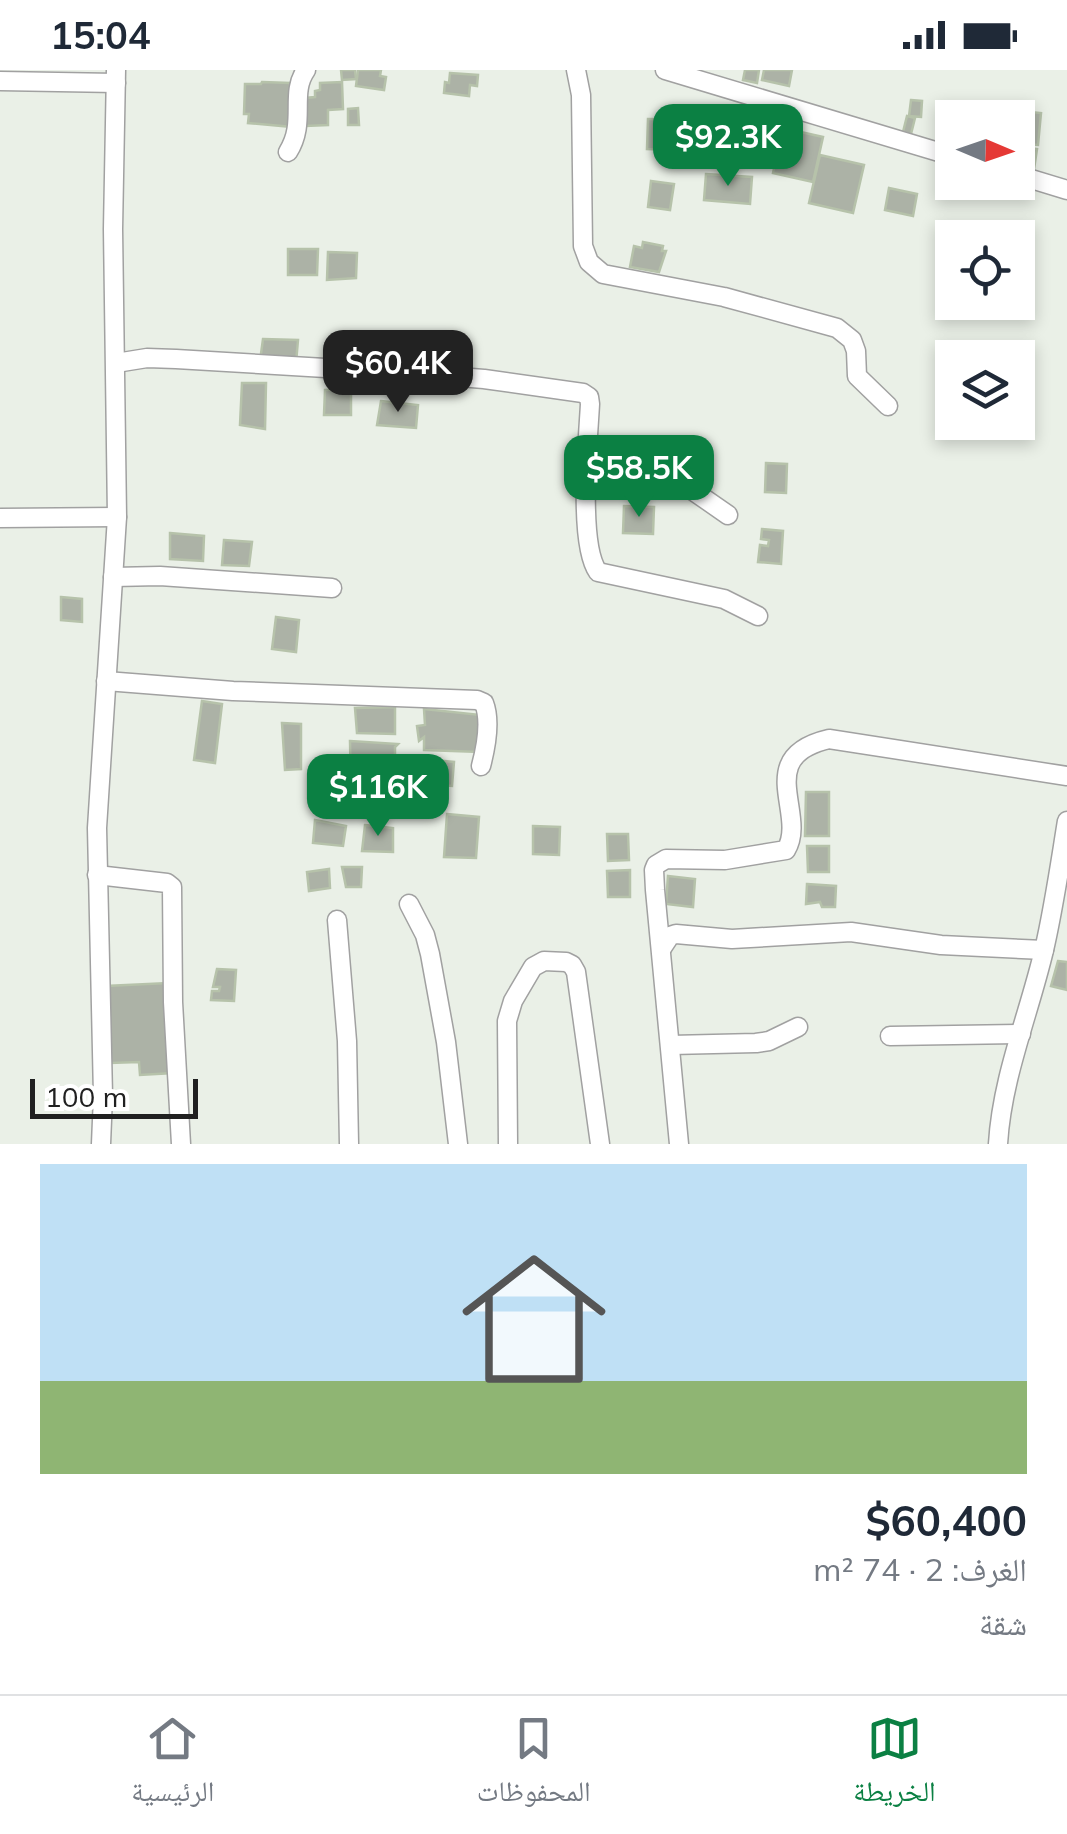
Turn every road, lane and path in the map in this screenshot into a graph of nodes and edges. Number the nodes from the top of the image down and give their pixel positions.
1 (306, 70) edge
2 (576, 70) edge
3 (666, 70) edge
4 (704, 75) edge
5 (116, 77) edge
6 (0, 81) edge
7 (935, 150) edge
8 (288, 152) dead end
9 (1035, 180) edge
10 (1067, 190) edge
11 (116, 362) junction
12 (888, 406) dead end
13 (586, 468) junction
14 (728, 516) dead end
15 (117, 517) junction
16 (0, 518) edge
17 (113, 577) junction
18 (332, 588) dead end
19 (758, 616) dead end
20 (106, 681) junction
21 (480, 766) dead end
22 (1067, 776) edge
23 (1067, 820) edge
24 (97, 875) junction
25 (408, 904) dead end
26 (337, 920) dead end
27 (662, 948) junction
28 (1044, 950) junction
29 (798, 1027) dead end
30 (1021, 1034) junction
31 (890, 1036) dead end
32 (670, 1044) junction
33 (101, 1144) edge
34 (181, 1144) edge
35 (350, 1144) edge
36 (458, 1144) edge
37 (508, 1144) edge
38 (600, 1144) edge
39 (679, 1144) edge
40 (998, 1144) edge

1 - 8 street
2 - 12 street
3 - 4 street
4 - 7 street
5 - 6 street
5 - 11 street
9 - 10 street
11 - 13 street
11 - 15 street
13 - 14 street
13 - 19 street
15 - 16 street
15 - 17 street
17 - 18 street
17 - 20 street
20 - 21 street
20 - 24 street
22 - 27 street
23 - 28 street
24 - 33 street
24 - 34 street
25 - 36 street
26 - 35 street
27 - 28 street
27 - 32 street
28 - 30 street
29 - 32 street
30 - 31 street
30 - 40 street
32 - 39 street
37 - 38 street

